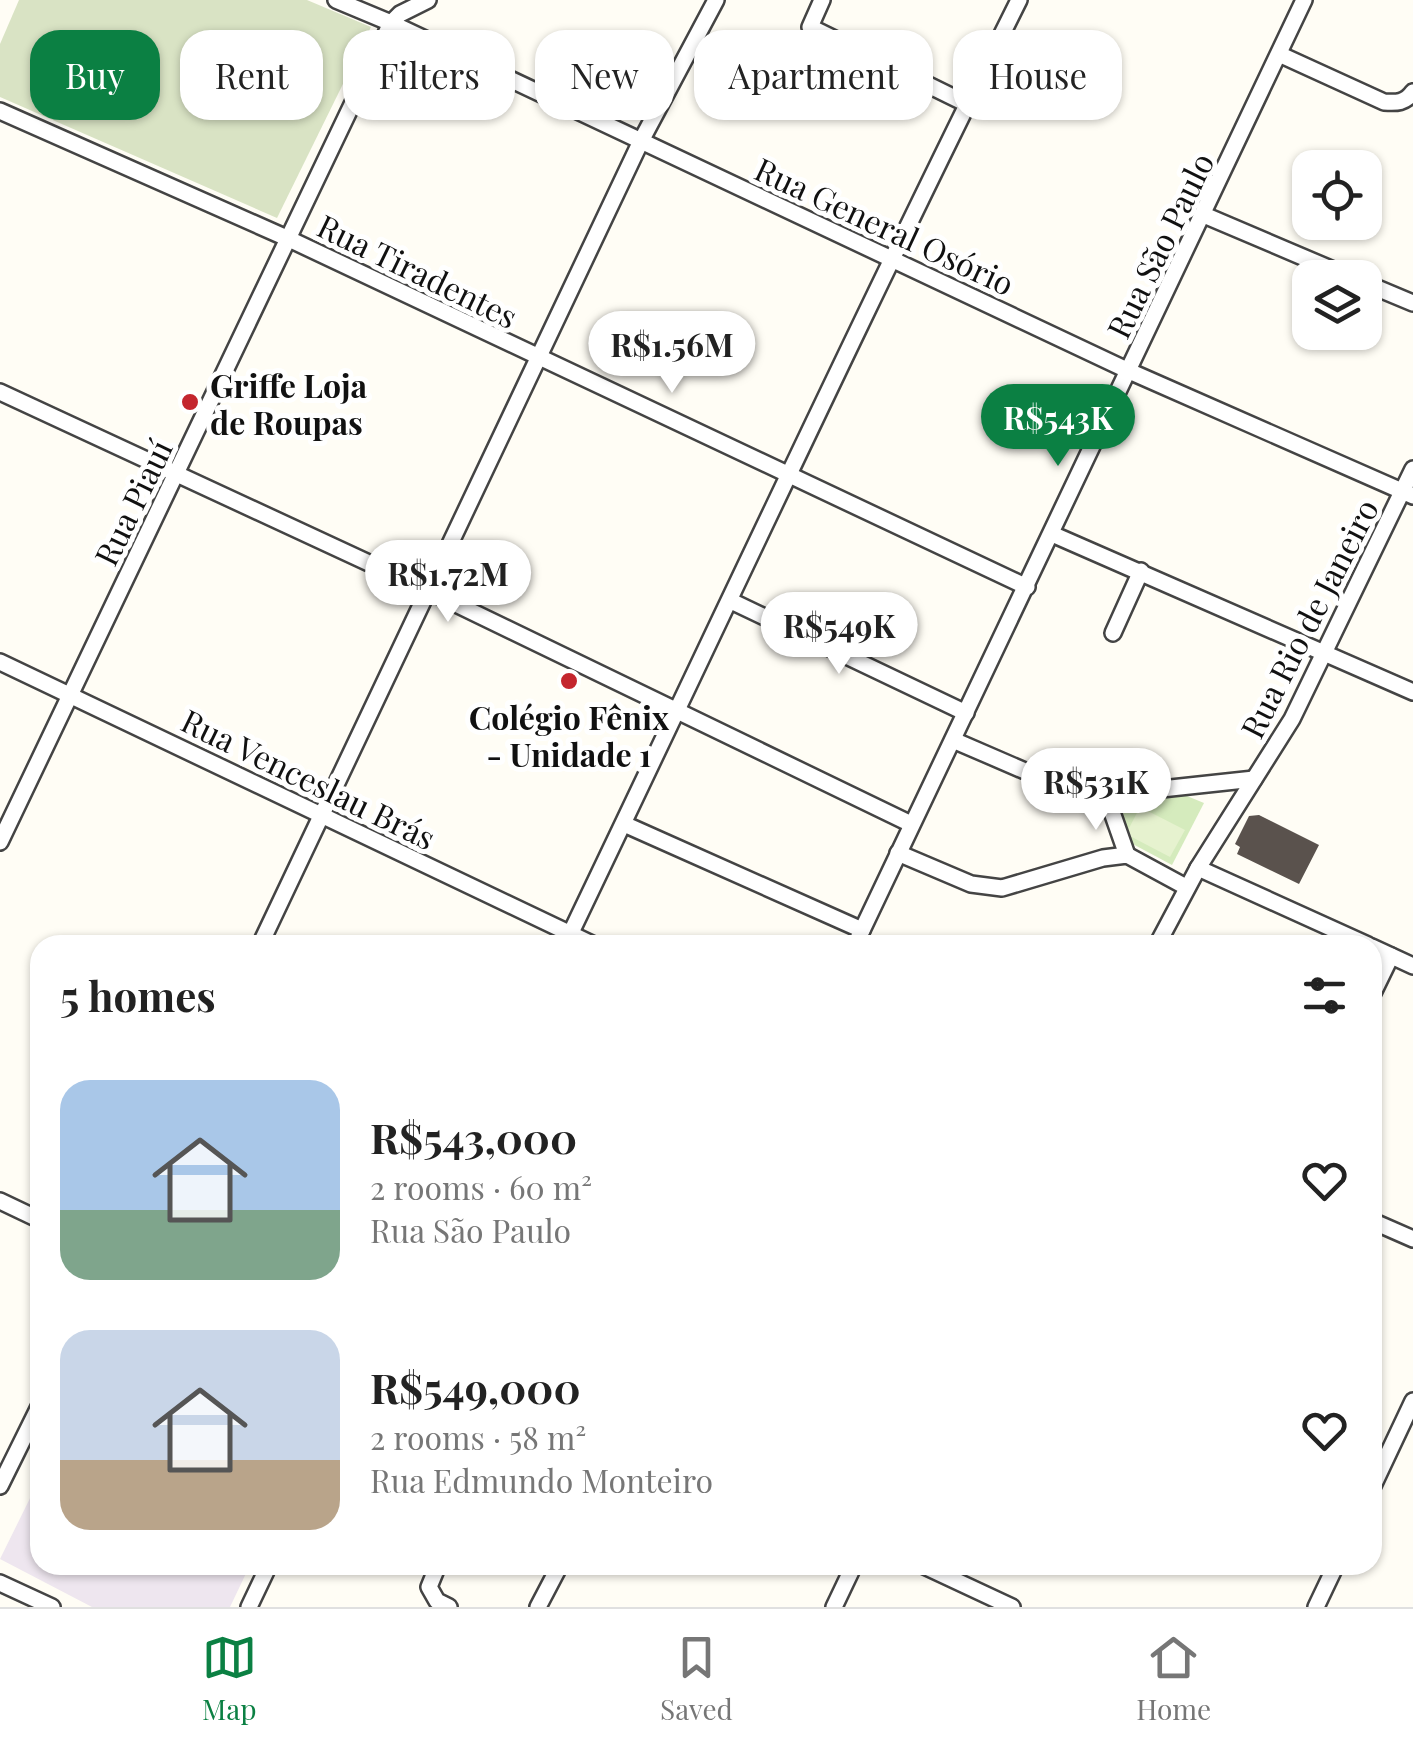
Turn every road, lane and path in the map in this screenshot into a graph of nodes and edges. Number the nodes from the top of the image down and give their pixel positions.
1 (336, 0) edge
2 (428, 0) edge
3 (716, 0) edge
4 (822, 0) edge
5 (1018, 0) edge
6 (1304, 0) edge
7 (392, 23) junction
8 (1003, 30) edge
9 (1280, 55) junction
10 (1413, 92) edge
11 (953, 97) edge
12 (0, 111) edge
13 (959, 120) edge
14 (641, 141) junction
15 (1204, 215) junction
16 (289, 238) junction
17 (891, 257) junction
18 (1310, 260) edge
19 (1382, 290) edge
20 (1413, 304) edge
21 (538, 358) junction
22 (1129, 372) junction
23 (0, 392) edge
24 (1413, 468) edge
25 (176, 472) junction
26 (788, 475) junction
27 (1408, 494) edge
28 (1052, 534) junction
29 (1140, 571) junction
30 (1028, 586) junction
31 (427, 590) junction
32 (731, 601) junction
33 (1112, 632) dead end
34 (1326, 653) junction
35 (0, 662) edge
36 (1413, 692) edge
37 (70, 695) junction
38 (678, 710) junction
39 (966, 713) junction
40 (953, 740) junction
41 (1254, 779) junction
42 (1106, 796) junction
43 (322, 814) junction
44 (624, 824) junction
45 (911, 824) junction
46 (0, 842) edge
47 (898, 853) junction
48 (1128, 856) junction
49 (1198, 868) junction
50 (1186, 888) junction
51 (265, 935) edge
52 (558, 935) edge
53 (570, 935) edge
54 (854, 935) edge
55 (859, 935) edge
56 (1162, 935) edge
57 (1346, 935) edge
58 (1382, 952) edge
59 (1391, 956) junction
60 (1413, 966) edge
61 (1382, 974) edge
62 (0, 1201) edge
63 (30, 1215) edge
64 (1382, 1225) edge
65 (1413, 1238) edge
66 (1412, 1403) edge
67 (30, 1425) edge
68 (1382, 1465) edge
69 (0, 1486) edge
70 (264, 1575) edge
71 (434, 1575) edge
72 (555, 1575) edge
73 (849, 1575) edge
74 (943, 1575) edge
75 (1331, 1575) edge
76 (0, 1583) edge
77 (52, 1607) edge
78 (249, 1607) edge
79 (450, 1607) edge
80 (538, 1607) edge
81 (834, 1607) edge
82 (1012, 1607) edge
83 (1316, 1607) edge

1 - 7 street, Rua General Osório
2 - 7 street
3 - 14 street
4 - 11 street
5 - 8 street
6 - 9 street, Rua São Paulo
7 - 14 street, Rua General Osório
7 - 16 street, Rua Piauí
9 - 10 street
9 - 15 street, Rua São Paulo
12 - 16 street, Rua Tiradentes
13 - 17 street
14 - 17 street, Rua General Osório
14 - 21 street
15 - 18 street
15 - 22 street, Rua São Paulo
16 - 21 street, Rua Tiradentes
16 - 25 street, Rua Piauí
17 - 22 street, Rua General Osório
17 - 26 street
19 - 20 street
21 - 26 street, Rua Tiradentes
21 - 31 street
22 - 27 street, Rua General Osório
22 - 28 street, Rua São Paulo
23 - 25 street
24 - 27 street, Rua Rio de Janeiro
25 - 31 street
25 - 37 street, Rua Piauí
26 - 30 street, Rua Tiradentes
26 - 32 street
27 - 34 street, Rua Rio de Janeiro
28 - 29 street
28 - 30 street, Rua São Paulo
29 - 33 street
29 - 34 street
30 - 39 street, Rua São Paulo
31 - 38 street
31 - 43 street
32 - 38 street
32 - 39 street
34 - 36 street
34 - 41 street, Rua Rio de Janeiro
35 - 37 street, Rua Venceslau Brás
37 - 43 street, Rua Venceslau Brás
37 - 46 street, Rua Piauí
38 - 44 street
38 - 45 street
39 - 40 street, Rua São Paulo
40 - 42 street
40 - 45 street, Rua São Paulo
41 - 42 street
41 - 49 street, Rua Rio de Janeiro
42 - 48 street
43 - 51 street
43 - 52 street, Rua Venceslau Brás
44 - 53 street
44 - 54 street
45 - 47 street, Rua São Paulo
47 - 48 street
47 - 55 street, Rua São Paulo
48 - 50 street
49 - 50 street, Rua Rio de Janeiro
49 - 57 street
50 - 56 street, Rua Rio de Janeiro
58 - 59 street
59 - 60 street
59 - 61 street
62 - 63 street
64 - 65 street
66 - 68 street
67 - 69 street
70 - 78 street
71 - 79 street
72 - 80 street
73 - 81 street
74 - 82 street
75 - 83 street
76 - 77 street

